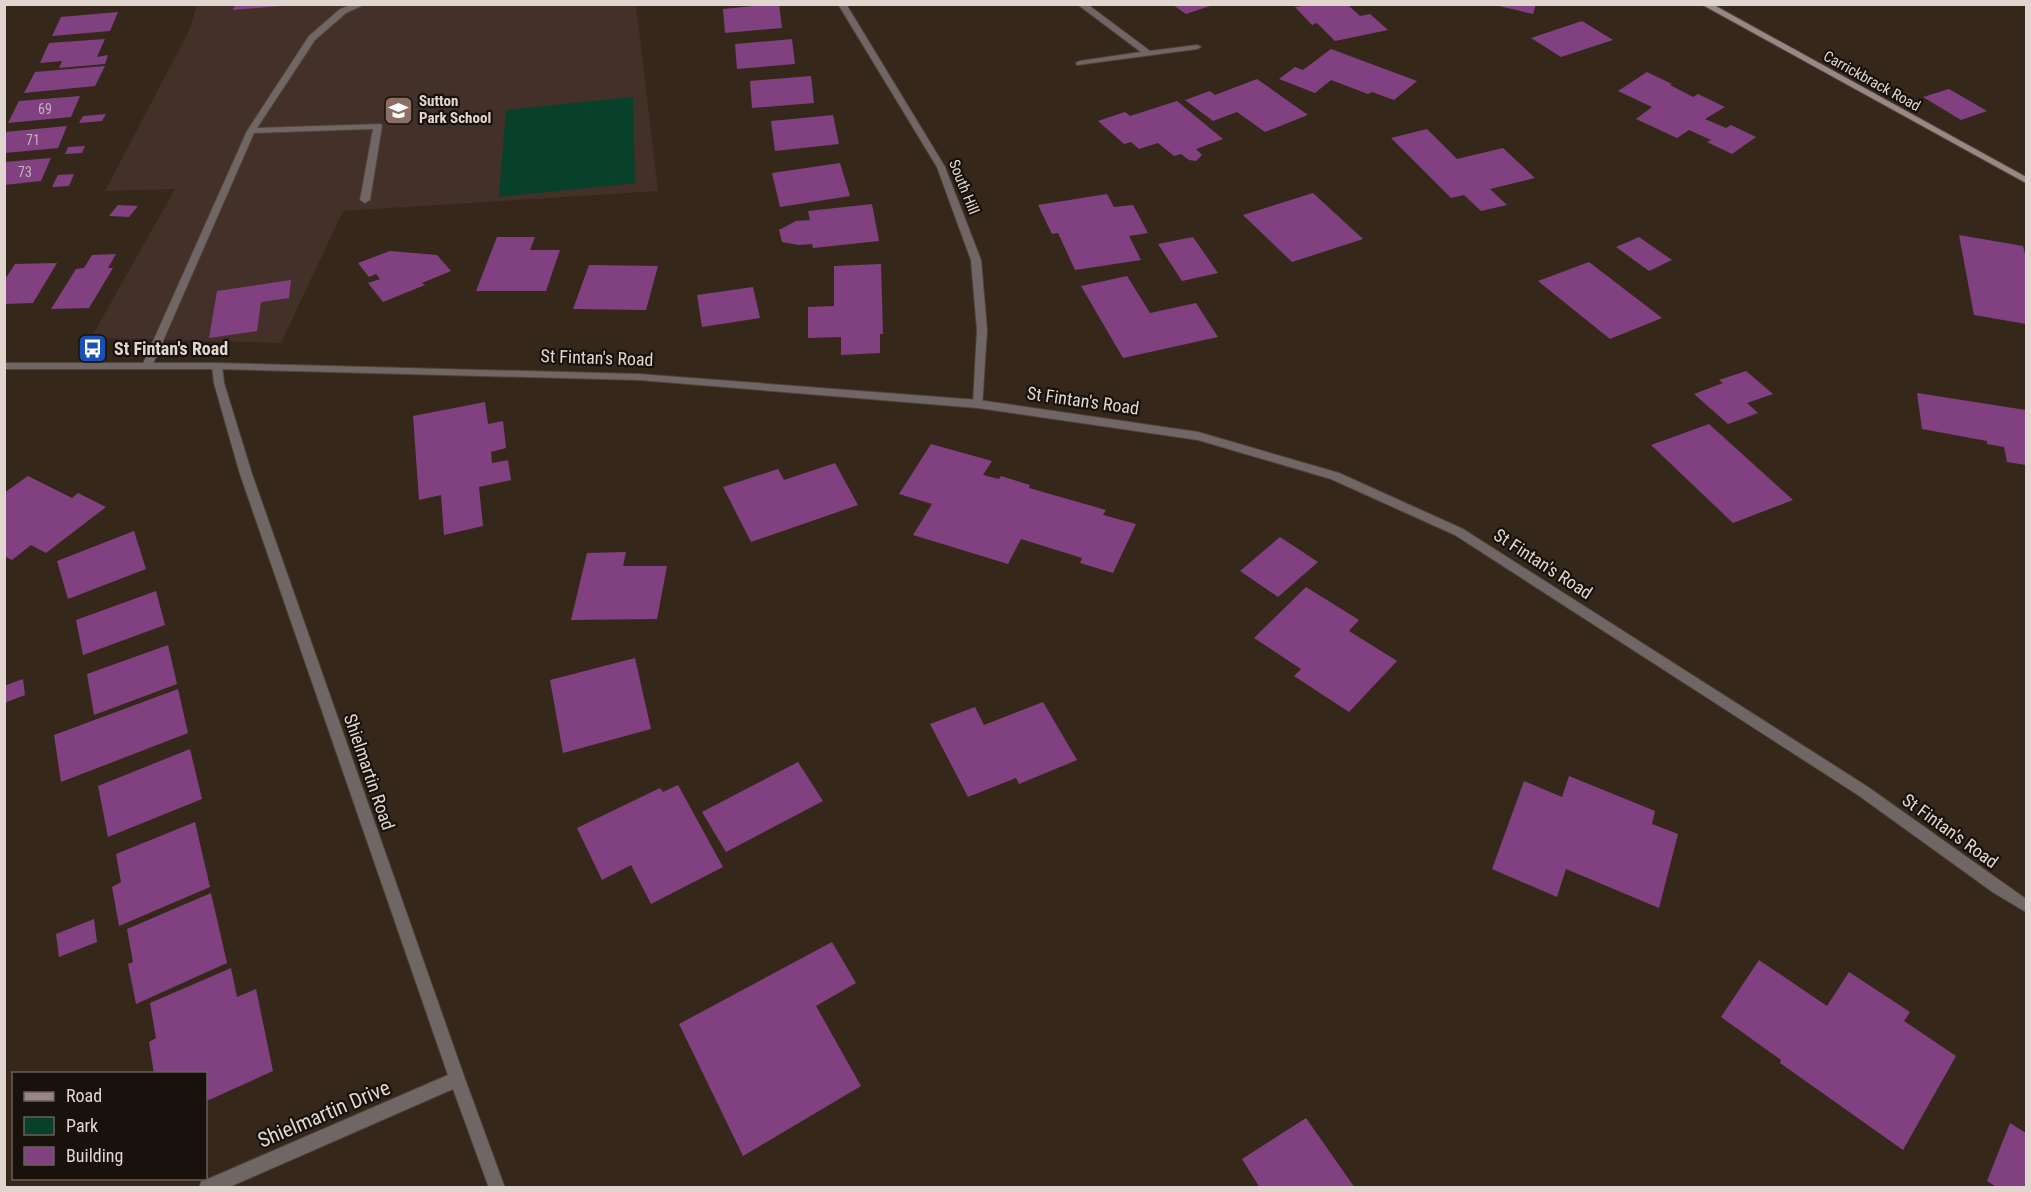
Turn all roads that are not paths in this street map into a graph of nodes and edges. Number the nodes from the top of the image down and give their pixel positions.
1 (362, 4) edge
2 (842, 4) edge
3 (1081, 4) edge
4 (1705, 4) edge
5 (1197, 47) dead end
6 (1149, 54) junction
7 (1080, 63) dead end
8 (250, 131) junction
9 (2026, 180) edge
10 (365, 200) dead end
11 (4, 366) edge
12 (147, 366) junction
13 (217, 366) junction
14 (978, 404) junction
15 (2026, 906) edge
16 (457, 1079) junction
17 (207, 1188) edge
18 (497, 1188) edge

1 - 8 street
2 - 14 street, South Hill
3 - 6 street
4 - 9 main road, Carrickbrack Road
5 - 6 street
6 - 7 street
8 - 10 street
8 - 12 street
11 - 12 street, St Fintan's Road
12 - 13 street, St Fintan's Road
13 - 14 street, St Fintan's Road
13 - 16 street, Shielmartin Road
14 - 15 street, St Fintan's Road
16 - 17 street, Shielmartin Drive
16 - 18 street, Shielmartin Road

